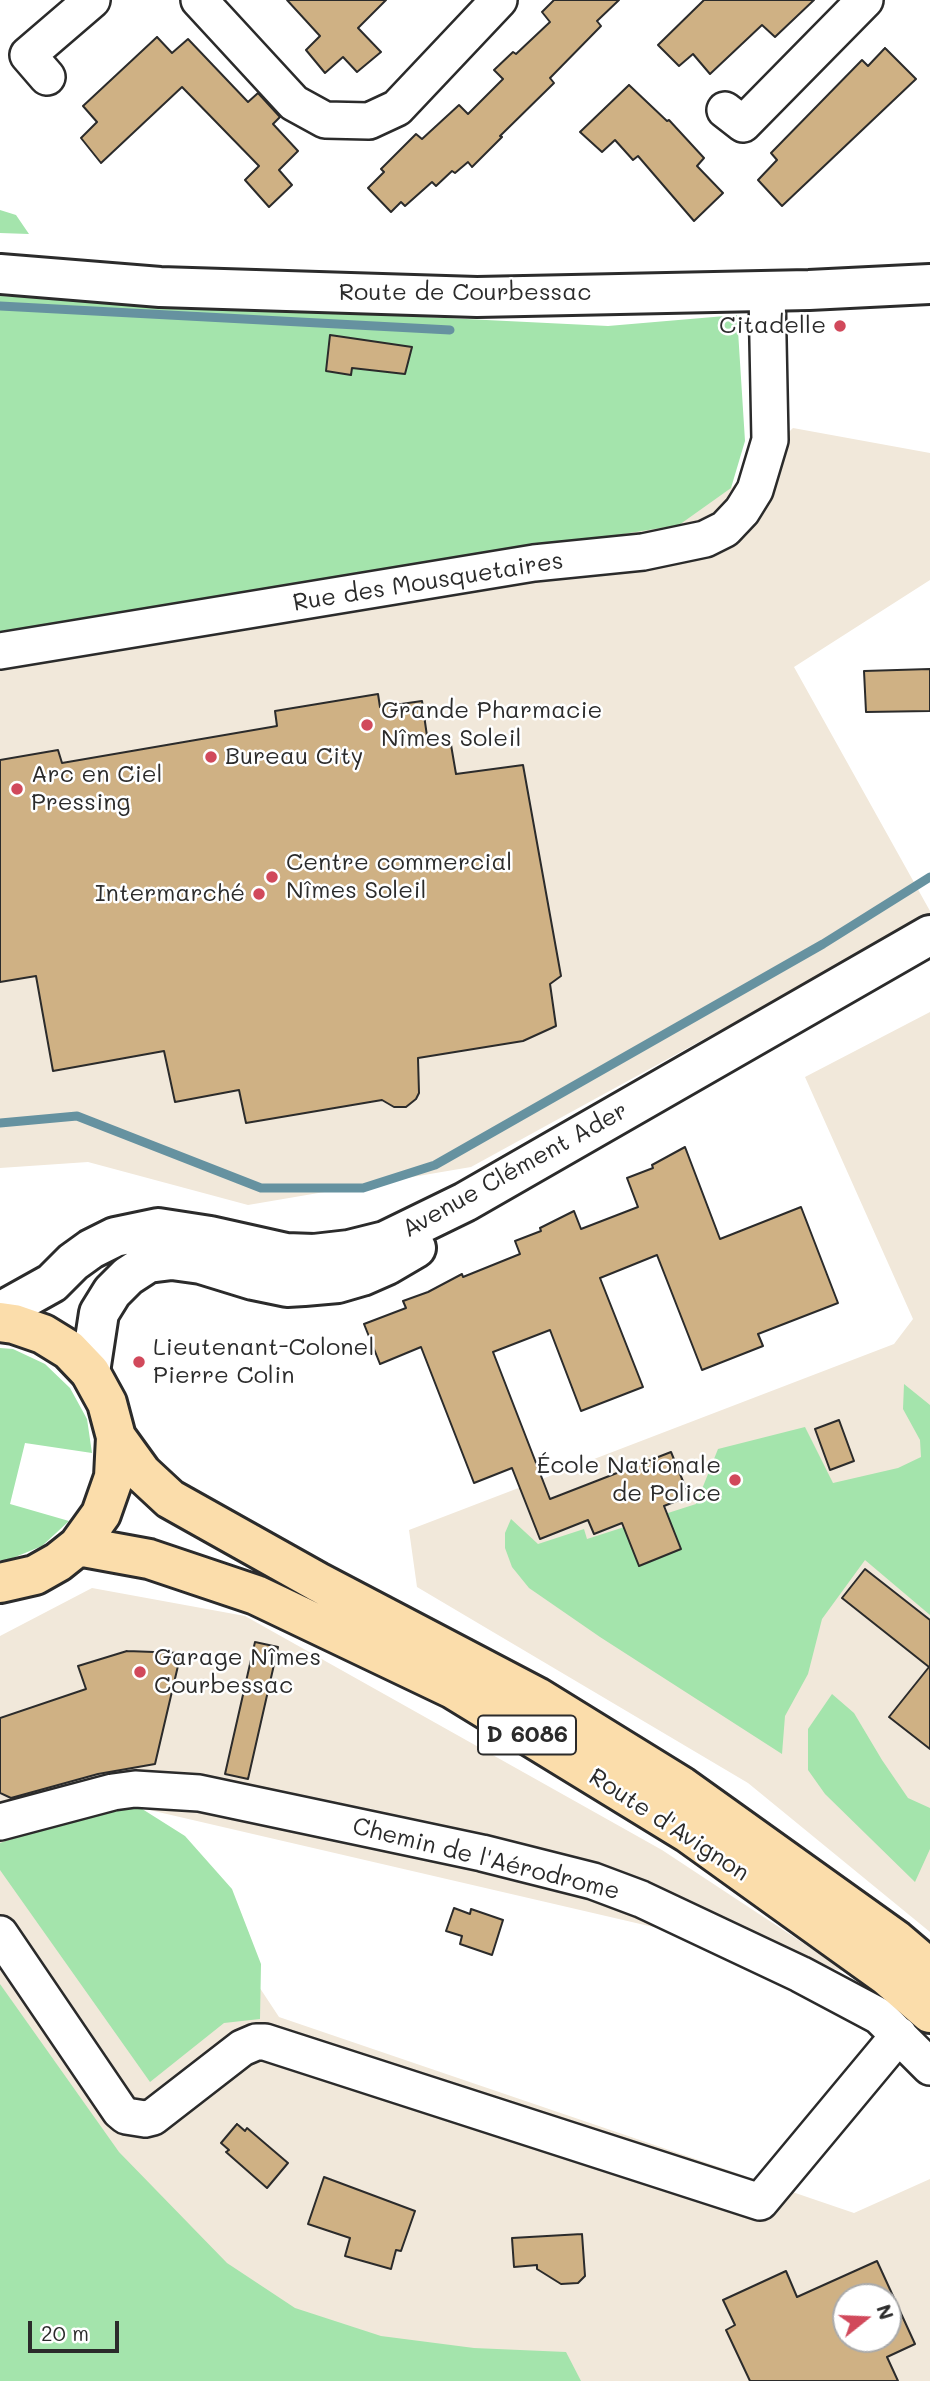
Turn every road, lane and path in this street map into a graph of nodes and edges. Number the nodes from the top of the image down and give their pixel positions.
1 (199, 0) edge
2 (499, 0) edge
3 (865, 0) edge
4 (87, 2) edge
5 (47, 78) dead end
6 (725, 110) dead end
7 (0, 274) edge
8 (930, 284) edge
9 (767, 291) junction
10 (0, 651) edge
11 (930, 935) edge
12 (930, 963) edge
13 (0, 1312) edge
14 (0, 1322) edge
15 (90, 1373) junction
16 (116, 1437) junction
17 (78, 1546) junction
18 (0, 1583) edge
19 (0, 1822) edge
20 (0, 1934) edge
21 (930, 1969) edge
22 (930, 2013) edge
23 (899, 2035) junction
24 (930, 2067) edge

1 - 2 street
3 - 6 street
4 - 5 street
7 - 9 street, Route de Courbessac
8 - 9 street, Route de Courbessac
9 - 10 street, Rue des Mousquetaires
11 - 13 street, Avenue Clément Ader
12 - 15 street, Avenue Clément Ader
14 - 15 main road
15 - 16 main road
16 - 17 main road
16 - 21 main road, Route d'Avignon / D 6086
17 - 18 main road
17 - 22 main road, Route d'Avignon / D 6086
19 - 23 street, Chemin de l'Aérodrome
20 - 23 street
23 - 24 street, Chemin de l'Aérodrome

